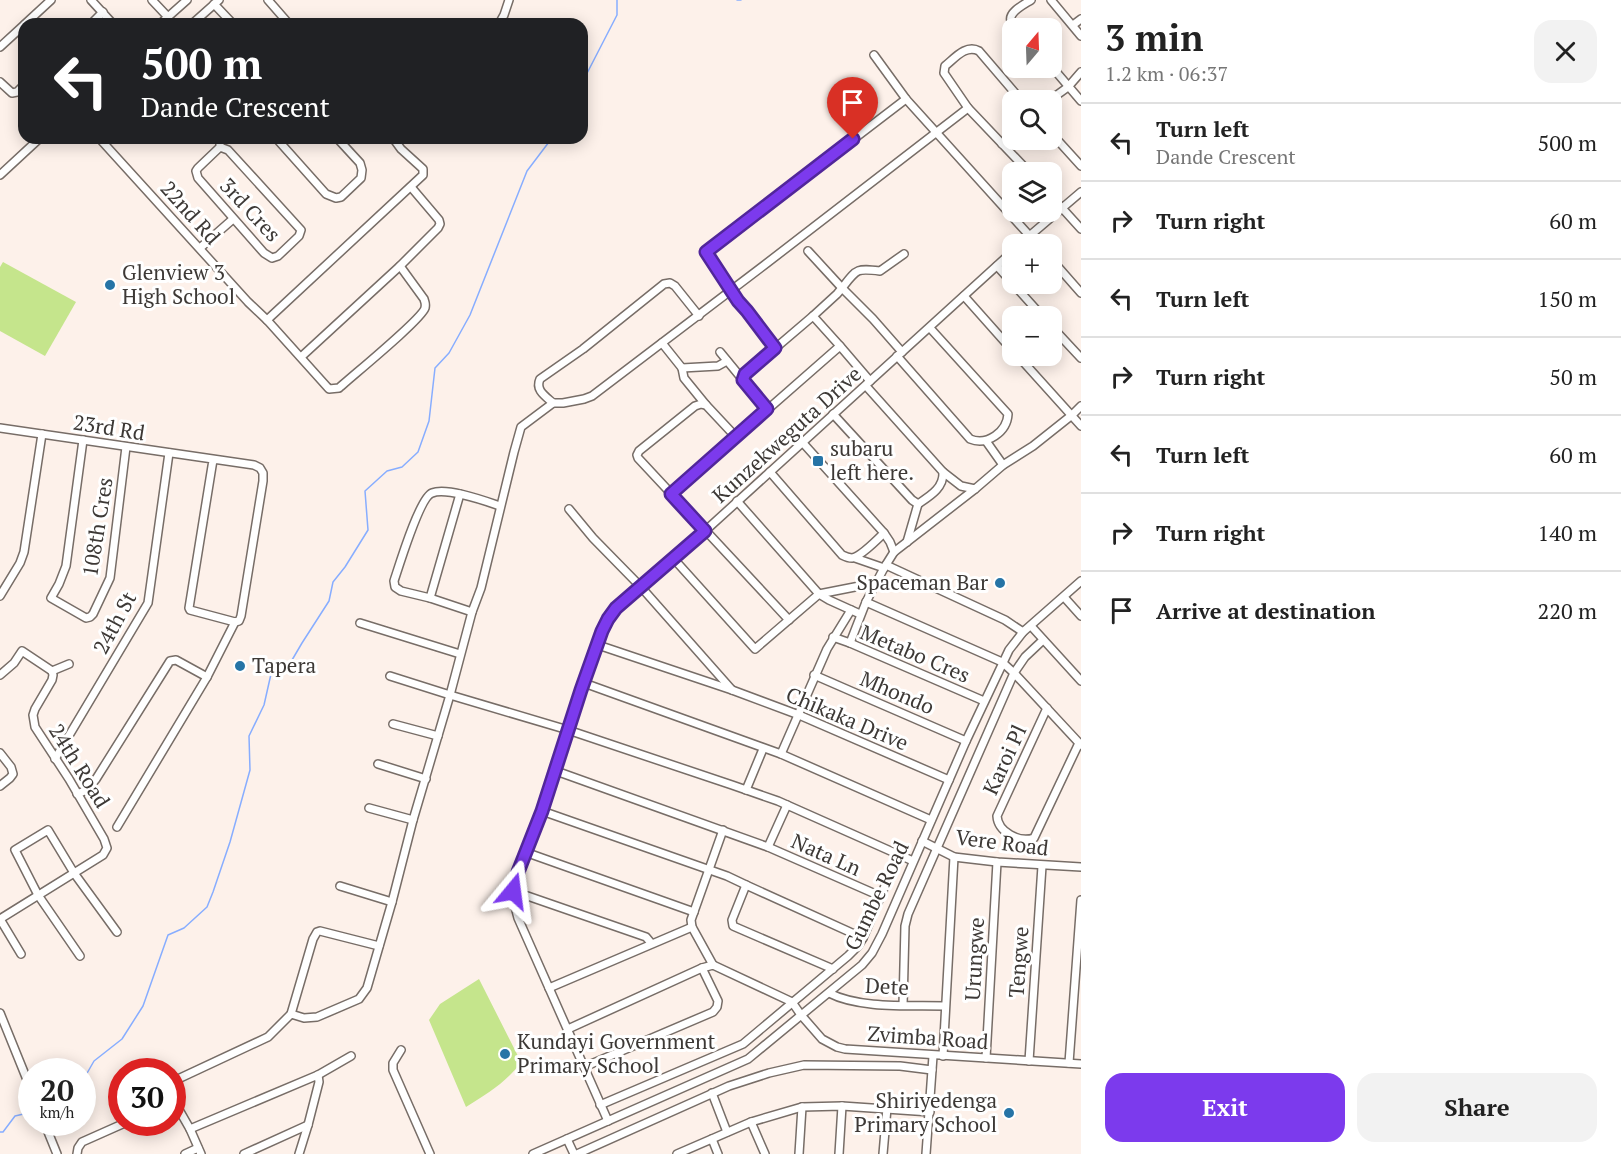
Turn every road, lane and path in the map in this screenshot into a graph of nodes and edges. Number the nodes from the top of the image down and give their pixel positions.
1 (51, 0) edge
2 (91, 0) edge
3 (152, 0) edge
4 (187, 0) edge
5 (267, 0) edge
6 (509, 0) edge
7 (1031, 0) edge
8 (1051, 0) edge
9 (216, 2) edge
10 (103, 12) junction
11 (168, 17) joint
12 (32, 18) edge
13 (97, 18) edge
14 (108, 18) edge
15 (199, 18) edge
16 (228, 18) edge
17 (284, 18) edge
18 (502, 18) edge
19 (1011, 18) edge
20 (1081, 19) edge
21 (1073, 25) junction
22 (18, 31) edge
23 (1081, 36) edge
24 (0, 48) edge
25 (874, 55) dead end
26 (1081, 72) edge
27 (1061, 78) edge
28 (0, 82) edge
29 (1068, 87) junction
30 (1012, 90) edge
31 (18, 91) edge
32 (1062, 91) edge
33 (906, 99) junction
34 (1081, 101) edge
35 (968, 108) junction
36 (936, 133) junction
37 (34, 144) edge
38 (105, 144) edge
39 (218, 144) edge
40 (222, 144) edge
41 (281, 144) edge
42 (343, 144) edge
43 (397, 144) edge
44 (1002, 144) edge
45 (1062, 145) edge
46 (1008, 150) edge
47 (1019, 162) edge
48 (1081, 166) edge
49 (0, 176) edge
50 (411, 187) junction
51 (1081, 192) edge
52 (1062, 208) joint
53 (232, 219) junction
54 (1046, 222) edge
55 (1081, 229) edge
56 (1028, 234) edge
57 (1032, 234) edge
58 (200, 248) junction
59 (808, 251) dead end
60 (904, 254) dead end
61 (1002, 261) edge
62 (997, 266) junction
63 (400, 267) junction
64 (1062, 271) edge
65 (842, 288) junction
66 (730, 291) junction
67 (1081, 292) edge
68 (964, 296) junction
69 (1033, 306) edge
70 (699, 316) junction
71 (813, 316) junction
72 (267, 320) junction
73 (930, 328) junction
74 (1062, 338) edge
75 (1002, 339) edge
76 (662, 343) junction
77 (840, 346) junction
78 (775, 348) junction
79 (720, 352) dead end
80 (900, 354) junction
81 (301, 357) junction
82 (1081, 359) edge
83 (727, 361) junction
84 (1027, 366) edge
85 (682, 368) junction
86 (743, 380) junction
87 (868, 384) junction
88 (553, 403) junction
89 (706, 405) junction
90 (1081, 406) edge
91 (767, 409) junction
92 (833, 414) junction
93 (1072, 415) junction
94 (1081, 426) edge
95 (0, 428) edge
96 (42, 434) junction
97 (735, 436) junction
98 (83, 440) junction
99 (986, 441) junction
100 (803, 442) junction
101 (126, 447) junction
102 (169, 453) junction
103 (213, 460) junction
104 (1003, 465) junction
105 (770, 472) junction
106 (943, 472) junction
107 (975, 489) junction
108 (460, 494) junction
109 (671, 494) junction
110 (737, 501) junction
111 (918, 504) junction
112 (500, 506) junction
113 (568, 509) dead end
114 (705, 531) junction
115 (884, 532) junction
116 (907, 542) junction
117 (894, 552) junction
118 (673, 558) junction
119 (855, 558) junction
120 (885, 567) junction
121 (1081, 581) edge
122 (875, 583) junction
123 (641, 587) junction
124 (819, 594) junction
125 (0, 596) edge
126 (1064, 597) junction
127 (430, 598) junction
128 (866, 602) junction
129 (851, 610) junction
130 (472, 612) junction
131 (860, 614) junction
132 (1081, 616) edge
133 (789, 620) junction
134 (235, 622) junction
135 (360, 623) dead end
136 (1031, 626) junction
137 (1023, 632) junction
138 (833, 638) junction
139 (1044, 640) junction
140 (850, 643) junction
141 (598, 645) junction
142 (460, 654) junction
143 (1002, 662) junction
144 (69, 664) dead end
145 (52, 671) junction
146 (1014, 673) junction
147 (0, 675) edge
148 (814, 675) junction
149 (390, 676) dead end
150 (207, 677) junction
151 (1081, 681) edge
152 (584, 683) junction
153 (732, 690) junction
154 (450, 695) junction
155 (984, 701) junction
156 (1047, 708) junction
157 (799, 715) junction
158 (393, 724) dead end
159 (568, 730) junction
160 (438, 736) junction
161 (966, 741) junction
162 (1080, 744) edge
163 (764, 749) junction
164 (0, 753) edge
165 (781, 754) junction
166 (55, 759) junction
167 (378, 764) dead end
168 (556, 771) junction
169 (426, 779) junction
170 (949, 780) junction
171 (0, 786) edge
172 (746, 790) junction
173 (77, 794) junction
174 (787, 805) junction
175 (369, 808) dead end
176 (542, 811) junction
177 (413, 820) junction
178 (931, 820) junction
179 (117, 828) dead end
180 (723, 830) junction
181 (922, 841) junction
182 (768, 848) junction
183 (936, 848) junction
184 (525, 852) junction
185 (898, 855) junction
186 (954, 857) junction
187 (913, 861) junction
188 (997, 862) junction
189 (1042, 866) junction
190 (1081, 867) edge
191 (709, 871) junction
192 (74, 873) junction
193 (746, 885) junction
194 (340, 886) dead end
195 (513, 891) junction
196 (38, 895) junction
197 (880, 896) junction
198 (1081, 900) edge
199 (392, 902) junction
200 (694, 912) junction
201 (0, 919) edge
202 (692, 927) junction
203 (117, 932) dead end
204 (862, 938) junction
205 (651, 943) junction
206 (379, 946) junction
207 (21, 954) dead end
208 (80, 956) dead end
209 (713, 965) junction
210 (702, 968) junction
211 (833, 969) junction
212 (549, 988) junction
213 (829, 993) junction
214 (792, 1002) junction
215 (903, 1005) junction
216 (945, 1006) junction
217 (0, 1013) edge
218 (291, 1014) junction
219 (801, 1015) junction
220 (568, 1029) junction
221 (401, 1050) dead end
222 (351, 1056) dead end
223 (933, 1056) junction
224 (943, 1056) junction
225 (18, 1058) edge
226 (986, 1058) junction
227 (1029, 1061) junction
228 (1069, 1063) junction
229 (1081, 1064) edge
230 (584, 1067) junction
231 (932, 1070) junction
232 (186, 1074) edge
233 (318, 1075) junction
234 (712, 1093) junction
235 (600, 1105) junction
236 (842, 1106) junction
237 (802, 1107) junction
238 (887, 1108) junction
239 (930, 1112) junction
240 (608, 1121) junction
241 (751, 1122) junction
242 (186, 1123) edge
243 (308, 1125) junction
244 (190, 1129) junction
245 (108, 1131) edge
246 (726, 1132) junction
247 (50, 1136) edge
248 (567, 1139) junction
249 (712, 1139) junction
250 (200, 1151) edge
251 (57, 1154) edge
252 (77, 1154) edge
253 (185, 1154) edge
254 (244, 1154) edge
255 (298, 1154) edge
256 (430, 1154) edge
257 (533, 1154) edge
258 (576, 1154) edge
259 (677, 1154) edge
260 (718, 1154) edge
261 (765, 1154) edge
262 (799, 1154) edge
263 (839, 1154) edge
264 (884, 1154) edge
265 (926, 1154) edge

1 - 12 street
2 - 10 street
3 - 11 street
4 - 11 street
5 - 17 street
6 - 18 street
7 - 19 street
8 - 21 street
9 - 15 street
9 - 16 street
10 - 13 street
10 - 14 street
20 - 21 street
21 - 23 street
22 - 24 street
25 - 33 street
26 - 29 street
27 - 29 street
28 - 31 street
29 - 32 street
29 - 34 street
30 - 35 street
33 - 36 street
33 - 66 street
35 - 36 street
35 - 44 street
36 - 56 street
36 - 66 street
37 - 49 street
38 - 58 street, 22nd Rd
39 - 53 street, 3rd Cres
40 - 53 street, 3rd Cres
41 - 42 street
43 - 50 street
45 - 48 street
46 - 47 street
50 - 63 street
50 - 72 street
51 - 52 street
52 - 55 street
53 - 58 street
54 - 57 street
58 - 72 street, 22nd Rd
59 - 65 street
60 - 65 street
61 - 62 street, Kunzekweguta Drive
62 - 68 street, Kunzekweguta Drive
62 - 69 street
63 - 81 street
63 - 81 street, 22nd Rd
64 - 67 street
65 - 71 street
65 - 80 street
66 - 70 street
66 - 78 street
68 - 73 street, Kunzekweguta Drive
68 - 75 street
70 - 76 street
70 - 88 street
71 - 77 street
71 - 78 street
72 - 81 street, 22nd Rd
73 - 80 street, Kunzekweguta Drive
73 - 99 street
74 - 82 street
76 - 85 street
76 - 88 street
77 - 87 street
77 - 91 street
78 - 86 street
79 - 83 street
80 - 87 street, Kunzekweguta Drive
80 - 99 street
83 - 85 street
83 - 86 street
84 - 93 street
85 - 89 street
86 - 91 street
87 - 92 street, Kunzekweguta Drive
87 - 106 street
88 - 112 street
89 - 97 street
89 - 109 street
90 - 93 street
91 - 97 street
92 - 100 street, Kunzekweguta Drive
92 - 111 street
93 - 94 street
93 - 104 street
95 - 96 street, 23rd Rd
96 - 98 street, 23rd Rd
96 - 125 street
97 - 109 street
98 - 101 street, 23rd Rd
98 - 101 street, 108th Cres
99 - 104 street
100 - 105 street, Kunzekweguta Drive
100 - 115 street
101 - 102 street, 23rd Rd
102 - 103 street, 23rd Rd
102 - 166 street, 24th St
103 - 134 street
103 - 134 street, 23rd Rd
104 - 107 street
105 - 110 street, Kunzekweguta Drive
105 - 119 street
106 - 107 street
106 - 111 street
107 - 116 street
108 - 112 street
108 - 127 street
108 - 127 street
109 - 114 street
110 - 114 street, Kunzekweguta Drive
110 - 124 street
111 - 116 street
112 - 130 street
113 - 123 street, Chikaka Drive
114 - 118 street, Kunzekweguta Drive
114 - 133 street
115 - 117 street
115 - 119 street
116 - 117 street
117 - 120 street
118 - 123 street, Kunzekweguta Drive
118 - 133 street
119 - 120 street
120 - 122 street
120 - 137 street
121 - 126 street, Gumbe Road
122 - 124 street
122 - 128 street
123 - 141 street, Kunzekweguta Drive
123 - 153 street, Chikaka Drive
124 - 129 street
124 - 133 street
126 - 132 street
126 - 136 street, Gumbe Road
127 - 130 street
128 - 131 street
128 - 143 street
129 - 131 street
129 - 138 street
130 - 142 street
131 - 140 street
134 - 150 street
135 - 142 street
136 - 137 street, Gumbe Road
136 - 139 street
137 - 143 street, Gumbe Road
138 - 140 street, Metabo Cres
138 - 148 street
139 - 146 street
139 - 151 street
140 - 155 street, Metabo Cres
141 - 152 street, Kunzekweguta Drive
141 - 153 street, Chikaka Drive
142 - 154 street
143 - 146 street
143 - 155 street, Gumbe Road
144 - 145 street
145 - 147 street
145 - 166 street, 24th Road
146 - 156 street
146 - 183 street
148 - 157 street
148 - 161 street, Mhondo
149 - 154 street
150 - 173 street
150 - 179 street
152 - 159 street, Kunzekweguta Drive
152 - 163 street
153 - 157 street, Chikaka Drive
154 - 159 street
154 - 160 street
155 - 161 street, Gumbe Road
156 - 162 street
156 - 162 street, Karoi Pl
157 - 165 street
157 - 170 street, Chikaka Drive
158 - 160 street
159 - 168 street, Kunzekweguta Drive
159 - 172 street
160 - 169 street
161 - 170 street, Gumbe Road
163 - 165 street
163 - 172 street
164 - 171 street
165 - 178 street
166 - 173 street, 24th Road
167 - 169 street
168 - 176 street, Kunzekweguta Drive
168 - 180 street
169 - 177 street
170 - 178 street, Gumbe Road
172 - 174 street
173 - 192 street, 24th Road
174 - 182 street, Nata Ln
174 - 185 street
175 - 177 street
176 - 184 street, Kunzekweguta Drive
176 - 191 street
177 - 199 street
178 - 181 street, Gumbe Road
180 - 182 street
180 - 191 street
181 - 183 street, Vere Road
181 - 187 street, Gumbe Road
182 - 197 street, Nata Ln
183 - 186 street, Vere Road
183 - 215 street
184 - 195 street, Kunzekweguta Drive
184 - 200 street
185 - 187 street
185 - 197 street
186 - 188 street, Vere Road
186 - 216 street
187 - 213 street, Gumbe Road
188 - 189 street, Vere Road
188 - 226 street, Urungwe
189 - 190 street, Vere Road
189 - 227 street, Tengwe
191 - 193 street
191 - 200 street
192 - 196 street
192 - 196 street
192 - 203 street
193 - 204 street
193 - 211 street
194 - 199 street
195 - 205 street
195 - 212 street, Kunzekweguta Drive
196 - 201 street
196 - 208 street
197 - 204 street
198 - 228 street
199 - 206 street
200 - 202 street
201 - 207 street
202 - 205 street
202 - 209 street
204 - 211 street
205 - 212 street
206 - 218 street
206 - 218 street
209 - 210 street
209 - 214 street
210 - 220 street
210 - 230 street
211 - 214 street
212 - 220 street, Kunzekweguta Drive
213 - 215 street, Dete
213 - 219 street, Gumbe Road
214 - 219 street, Zvimba Road
214 - 235 street
215 - 216 street, Dete
216 - 224 street
217 - 225 street
218 - 232 street
219 - 223 street, Zvimba Road
219 - 240 street, Gumbe Road
220 - 230 street, Kunzekweguta Drive
221 - 256 street
222 - 233 street
223 - 224 street, Zvimba Road
223 - 231 street
224 - 226 street, Zvimba Road
226 - 227 street, Zvimba Road
227 - 228 street, Zvimba Road
228 - 229 street, Zvimba Road
230 - 235 street, Kunzekweguta Drive
231 - 234 street
231 - 239 street
233 - 243 street
233 - 244 street
234 - 246 street
234 - 258 street
235 - 240 street, Kunzekweguta Drive
236 - 237 street
236 - 238 street
236 - 263 street
237 - 241 street
237 - 262 street
238 - 239 street
238 - 264 street
239 - 265 street
240 - 248 street, Gumbe Road
241 - 246 street
241 - 261 street
242 - 244 street
243 - 254 street
243 - 255 street
244 - 250 street
245 - 252 street
246 - 249 street
247 - 251 street
248 - 257 street, Gumbe Road
248 - 258 street
249 - 259 street
249 - 260 street
250 - 253 street

